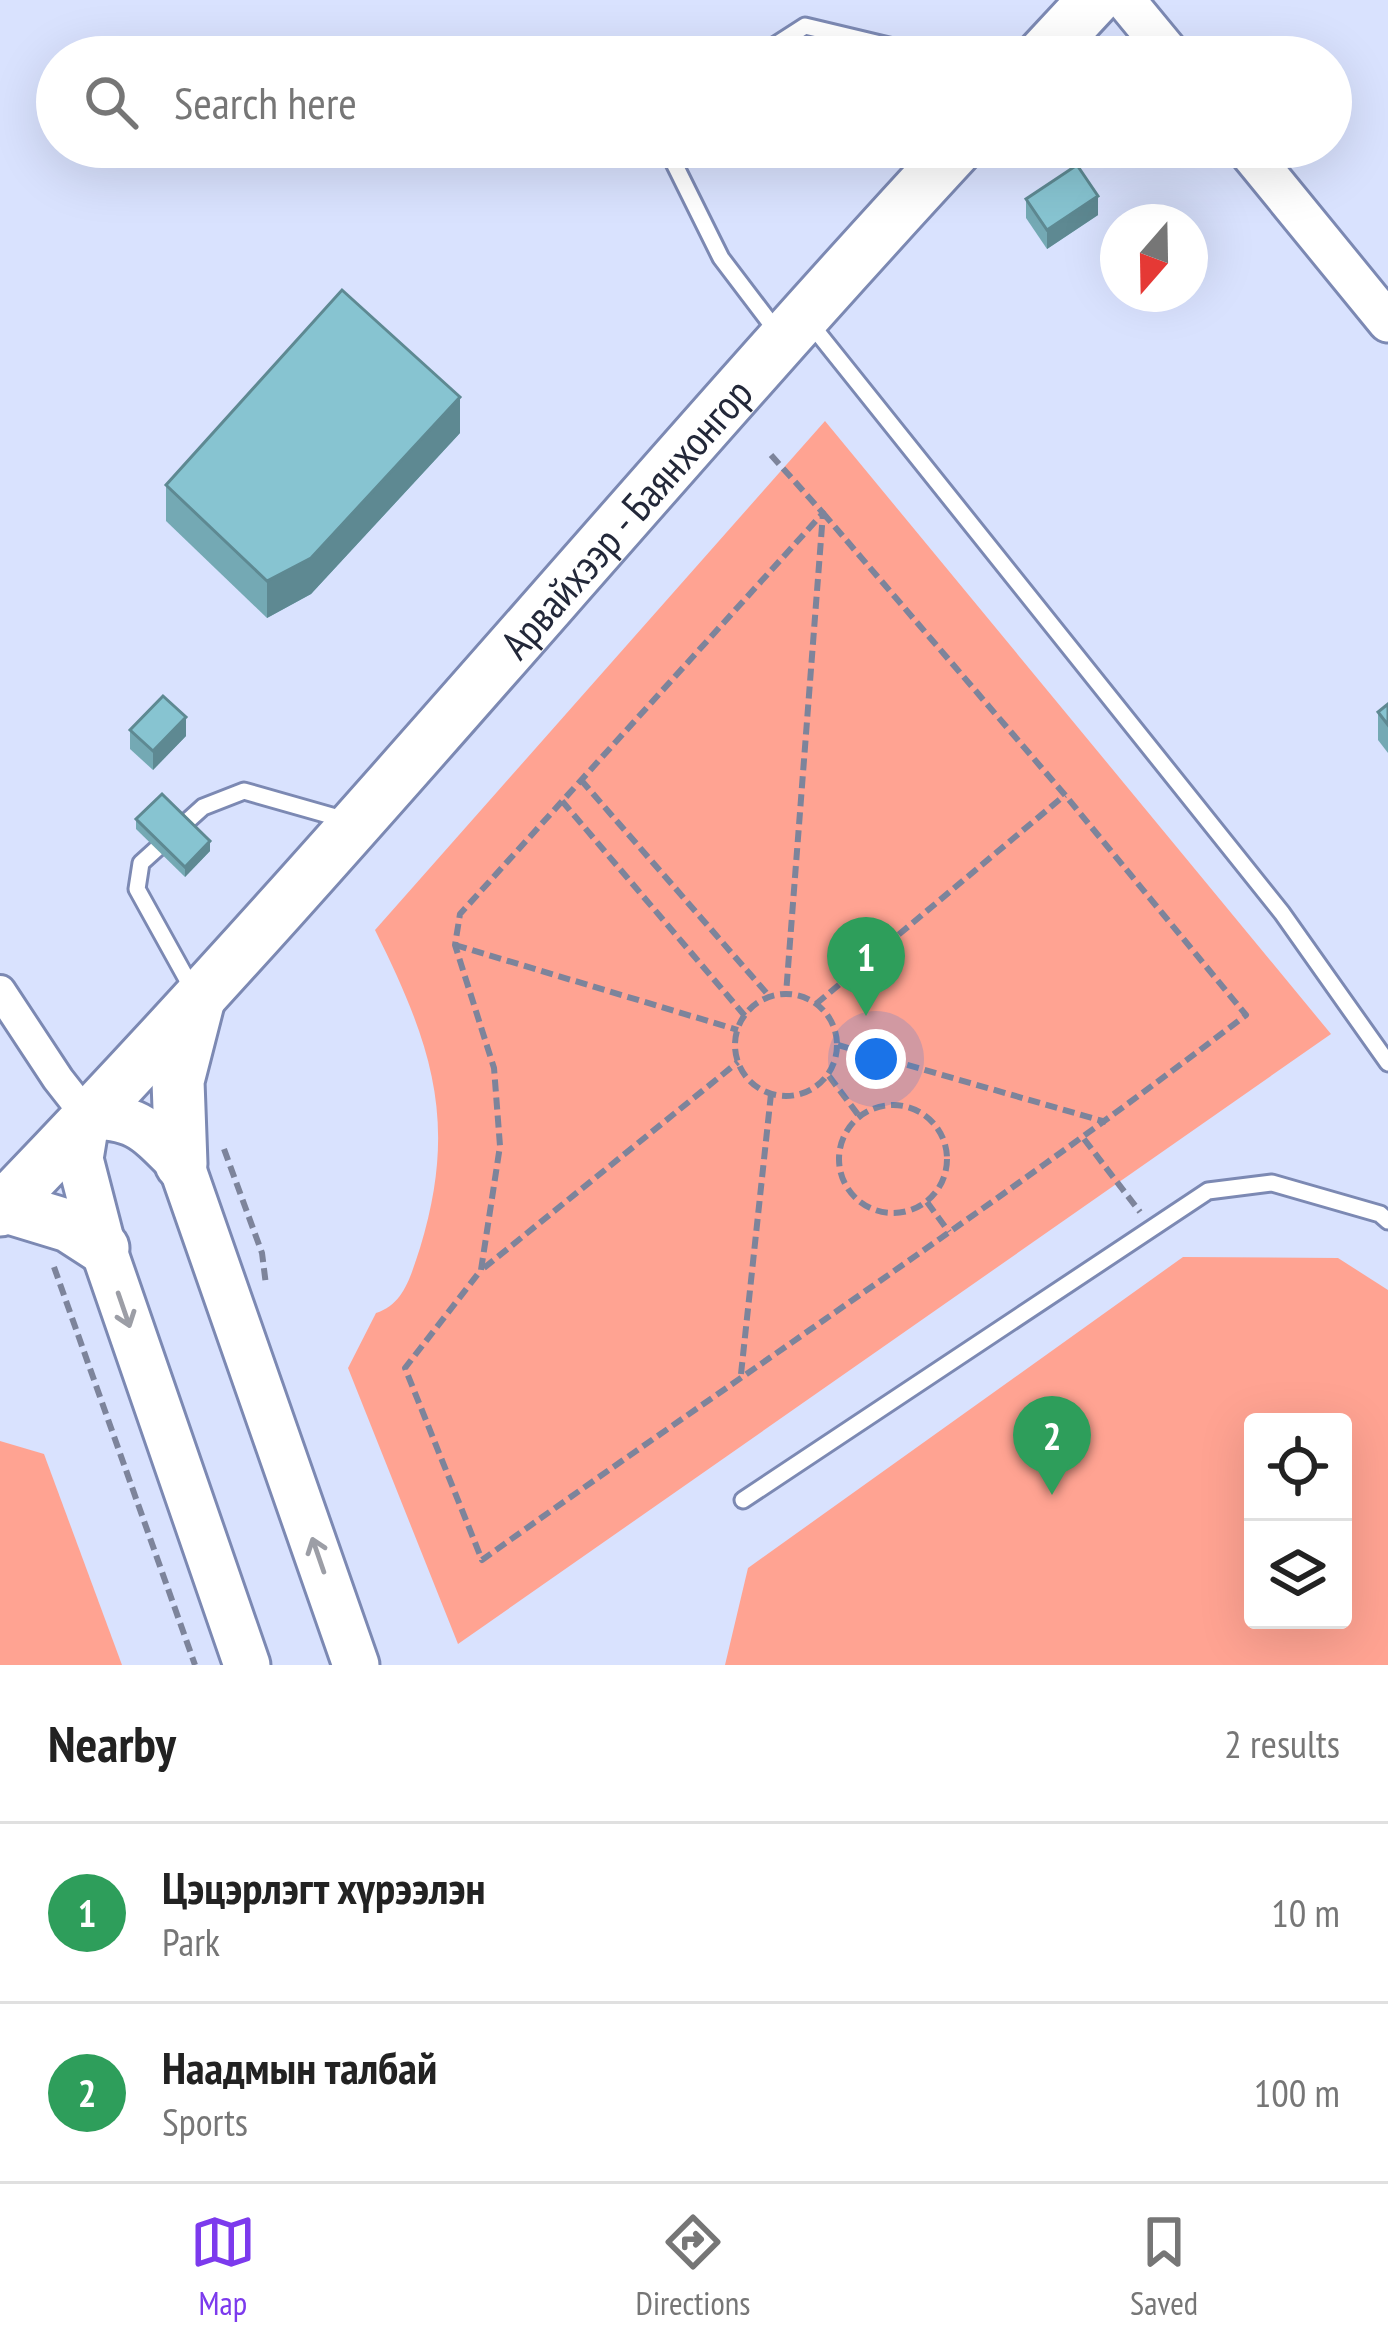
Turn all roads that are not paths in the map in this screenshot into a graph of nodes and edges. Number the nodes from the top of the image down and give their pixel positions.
1 (1094, 0) edge
2 (1125, 0) edge
3 (790, 36) edge
4 (847, 36) edge
5 (1061, 36) edge
6 (1155, 36) edge
7 (676, 168) edge
8 (939, 168) edge
9 (1263, 168) edge
10 (1385, 312) edge
11 (792, 326) junction
12 (355, 823) junction
13 (0, 991) edge
14 (200, 997) junction
15 (1388, 1063) edge
16 (87, 1116) junction
17 (181, 1164) junction
18 (10, 1208) edge
19 (1388, 1221) edge
20 (103, 1248) junction
21 (743, 1500) dead end
22 (247, 1665) edge
23 (356, 1665) edge

1 - 5 highway
2 - 6 street
3 - 4 lane
7 - 11 lane
8 - 11 highway, Арвайхээр - Баянхонгор
9 - 10 street
11 - 12 highway, Арвайхээр - Баянхонгор
11 - 15 lane
12 - 14 highway, Арвайхээр - Баянхонгор
12 - 14 lane
13 - 16 street
14 - 16 highway, Арвайхээр - Баянхонгор
14 - 17 highway
16 - 17 main road
16 - 18 highway, Арвайхээр - Баянхонгор
16 - 20 main road
23 -> 17 main road
18 - 20 highway
19 - 21 lane
20 -> 22 main road

